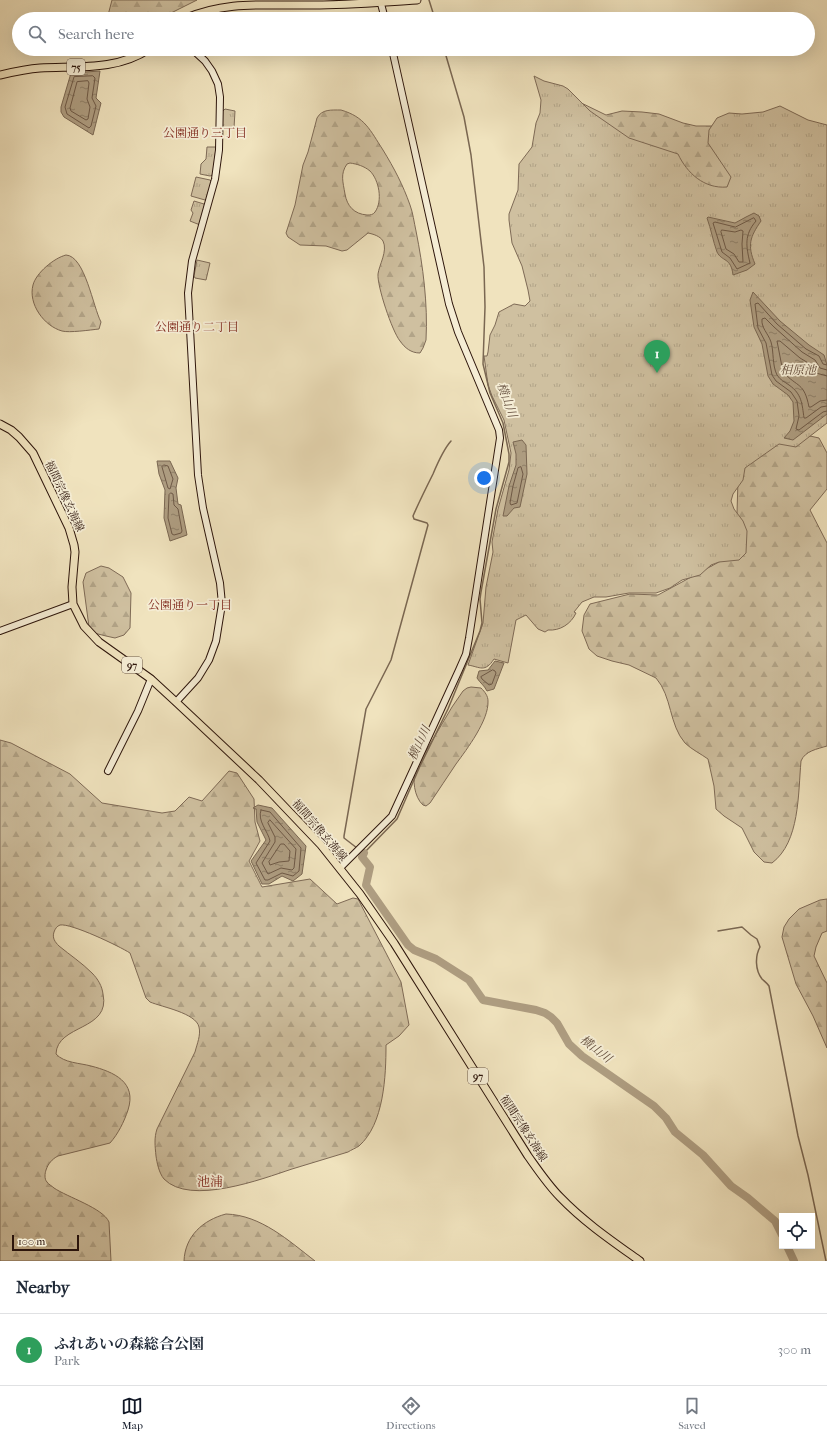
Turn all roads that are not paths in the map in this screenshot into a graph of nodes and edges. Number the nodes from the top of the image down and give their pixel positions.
1 (417, 0) edge
2 (381, 1) edge
3 (197, 12) edge
4 (383, 12) edge
5 (134, 56) edge
6 (200, 56) edge
7 (394, 56) edge
8 (0, 75) edge
9 (0, 424) edge
10 (71, 605) junction
11 (0, 631) edge
12 (151, 679) junction
13 (176, 702) junction
14 (108, 771) dead end
15 (340, 868) junction
16 (640, 1261) edge

1 - 2 main road
2 - 3 main road
2 - 4 street
5 - 8 main road, 75
6 - 13 street
7 - 15 street
9 - 10 main road, 福間宗像玄海線 / 97
10 - 11 street
10 - 12 main road, 福間宗像玄海線 / 97
12 - 13 main road, 福間宗像玄海線 / 97
12 - 14 street
13 - 15 main road, 福間宗像玄海線 / 97
15 - 16 main road, 福間宗像玄海線 / 97

